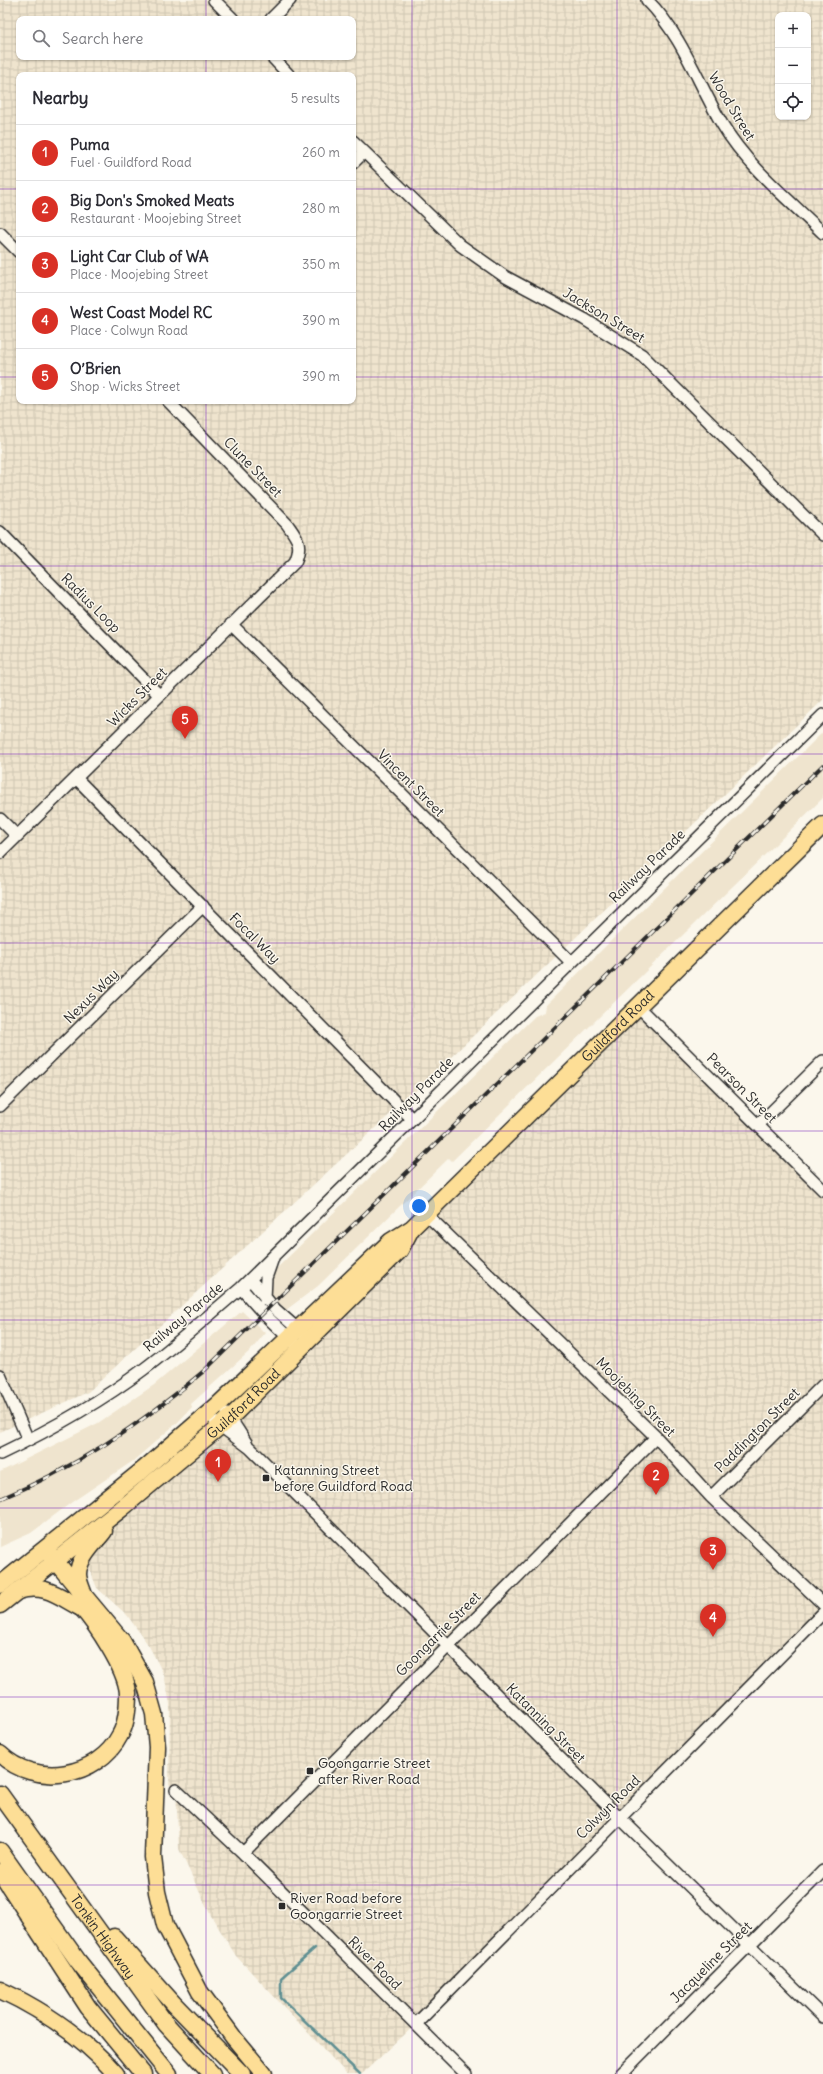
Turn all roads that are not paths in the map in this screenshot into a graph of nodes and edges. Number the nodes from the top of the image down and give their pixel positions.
1 (214, 0) edge
2 (290, 0) edge
3 (647, 0) edge
4 (230, 16) edge
5 (274, 16) edge
6 (275, 60) edge
7 (286, 72) edge
8 (356, 144) edge
9 (364, 152) junction
10 (356, 160) edge
11 (0, 233) edge
12 (823, 233) edge
13 (16, 249) edge
14 (171, 404) edge
15 (0, 532) edge
16 (823, 535) edge
17 (295, 562) joint
18 (231, 624) junction
19 (159, 695) junction
20 (823, 715) edge
21 (76, 778) junction
22 (0, 819) edge
23 (823, 825) edge
24 (17, 836) junction
25 (0, 853) edge
26 (202, 906) junction
27 (570, 962) junction
28 (639, 1006) junction
29 (822, 1065) edge
30 (0, 1106) edge
31 (412, 1119) junction
32 (758, 1125) junction
33 (823, 1190) edge
34 (426, 1214) junction
35 (274, 1256) junction
36 (250, 1279) junction
37 (242, 1288) junction
38 (265, 1299) junction
39 (299, 1339) junction
40 (0, 1375) edge
41 (823, 1385) edge
42 (213, 1409) junction
43 (225, 1422) junction
44 (656, 1437) junction
45 (28, 1440) junction
46 (250, 1448) junction
47 (0, 1454) edge
48 (711, 1497) junction
49 (122, 1509) junction
50 (46, 1559) junction
51 (0, 1585) edge
52 (17, 1591) junction
53 (83, 1603) junction
54 (823, 1604) edge
55 (0, 1605) edge
56 (823, 1613) edge
57 (447, 1646) junction
58 (0, 1754) edge
59 (176, 1790) dead end
60 (0, 1794) edge
61 (619, 1817) junction
62 (0, 1851) edge
63 (243, 1853) junction
64 (54, 1869) junction
65 (823, 1871) edge
66 (0, 1872) edge
67 (750, 1944) junction
68 (0, 1990) edge
69 (823, 2016) edge
70 (416, 2024) junction
71 (116, 2074) edge
72 (143, 2074) edge
73 (169, 2074) edge
74 (212, 2074) edge
75 (242, 2074) edge
76 (264, 2074) edge
77 (466, 2074) edge
78 (621, 2074) edge

1 - 4 street
2 - 5 street
3 - 12 street, Wood Street
6 - 7 street
8 - 9 street, Jackson Street
9 - 10 street
9 - 16 street, Jackson Street
11 - 13 street
14 - 17 street, Clune Street
15 - 19 street, Radius Loop
17 - 18 street, Wicks Street
18 - 19 street, Wicks Street
18 - 27 street, Vincent Street
19 - 21 street, Wicks Street
20 - 27 street, Railway Parade
21 - 24 street, Wicks Street
21 - 26 street, Focal Way
22 - 24 street
23 - 28 highway, Guildford Road
24 - 25 street, Wicks Street
26 - 30 street, Nexus Way
26 - 31 street, Focal Way
27 - 31 street, Railway Parade
28 - 32 street, Pearson Street
28 - 34 highway, Guildford Road
29 - 32 street
31 - 35 street, Railway Parade
32 - 33 street, Pearson Street
34 - 39 highway, Guildford Road
34 - 44 street, Moojebing Street
35 - 36 street, Railway Parade
35 - 38 street
36 - 37 street, Railway Parade
36 - 38 street
37 - 39 street
37 - 45 street, Railway Parade
38 - 39 street
39 - 42 highway, Guildford Road
39 - 43 highway, Guildford Road
40 - 45 street
41 - 48 street, Paddington Street
42 - 43 street, Katanning Street
42 - 43 street, Katanning Street
42 - 50 highway, Guildford Road
43 - 46 street, Katanning Street
43 - 46 street, Katanning Street
43 - 49 highway, Guildford Road
44 - 48 street, Moojebing Street
44 - 57 street, Goongarrie Street
45 - 47 street, Railway Parade
46 - 57 street, Katanning Street
48 - 54 street, Moojebing Street
49 - 50 highway, Guildford Road
49 - 53 highway
50 - 51 highway, Guildford Road
50 - 52 highway, Guildford Road
50 - 53 highway
52 - 53 highway
52 - 55 highway, Guildford Road
53 - 58 highway
53 - 76 highway
56 - 61 street, Colwyn Road
57 - 61 street, Katanning Street
57 - 63 street, Goongarrie Street
59 - 63 street, River Road
60 - 64 highway, Tonkin Highway
61 - 67 street, Katanning Street
61 - 70 street, Colwyn Road
62 - 73 highway
63 - 70 street, River Road
64 - 74 highway, Tonkin Highway
64 - 75 highway
65 - 67 street, Jacqueline Street
66 - 72 highway
67 - 69 street, Katanning Street
67 - 78 street, Jacqueline Street
68 - 71 highway
70 - 77 street, River Road

